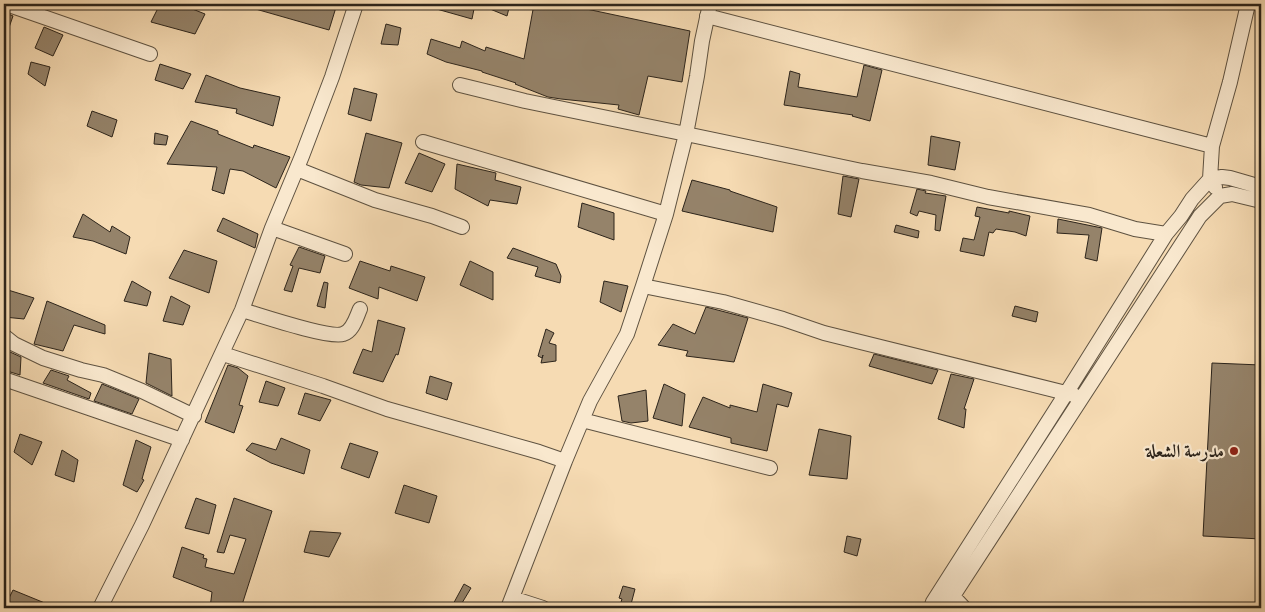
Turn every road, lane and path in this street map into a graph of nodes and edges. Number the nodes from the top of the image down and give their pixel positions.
1 (6, 4) edge
2 (356, 4) edge
3 (1248, 4) edge
4 (709, 10) edge
5 (150, 54) dead end
6 (460, 85) dead end
7 (686, 134) junction
8 (423, 142) dead end
9 (1212, 146) junction
10 (297, 169) junction
11 (1210, 180) junction
12 (1261, 187) edge
13 (1220, 196) junction
14 (1261, 201) edge
15 (666, 214) junction
16 (462, 227) dead end
17 (272, 228) junction
18 (1166, 234) junction
19 (345, 254) dead end
20 (643, 286) junction
21 (360, 309) dead end
22 (242, 310) junction
23 (4, 336) edge
24 (223, 354) junction
25 (4, 380) edge
26 (1067, 392) junction
27 (1081, 398) junction
28 (194, 416) junction
29 (582, 420) junction
30 (182, 440) junction
31 (565, 461) junction
32 (770, 468) dead end
33 (948, 591) junction
34 (510, 603) edge
35 (937, 607) edge
36 (100, 608) edge
37 (542, 608) edge
38 (964, 608) edge

1 - 5 street
2 - 10 street
3 - 9 street
4 - 7 street
4 - 9 street
6 - 7 street
7 - 15 street
7 - 18 street
8 - 15 street
9 - 11 street
10 - 16 street
10 - 17 street
11 - 12 street
11 - 13 street
11 - 18 street
13 - 14 street
13 - 27 street
15 - 20 street
17 - 19 street
17 - 22 street
18 - 26 street
20 - 26 street
20 - 29 street
21 - 22 street
22 - 24 street
23 - 28 street
24 - 28 street
24 - 31 street
25 - 30 street
26 - 27 street
26 - 33 street
27 - 33 street
28 - 30 street
29 - 31 street
29 - 32 street
30 - 36 street
31 - 34 street
33 - 35 street
33 - 38 street
34 - 37 street

